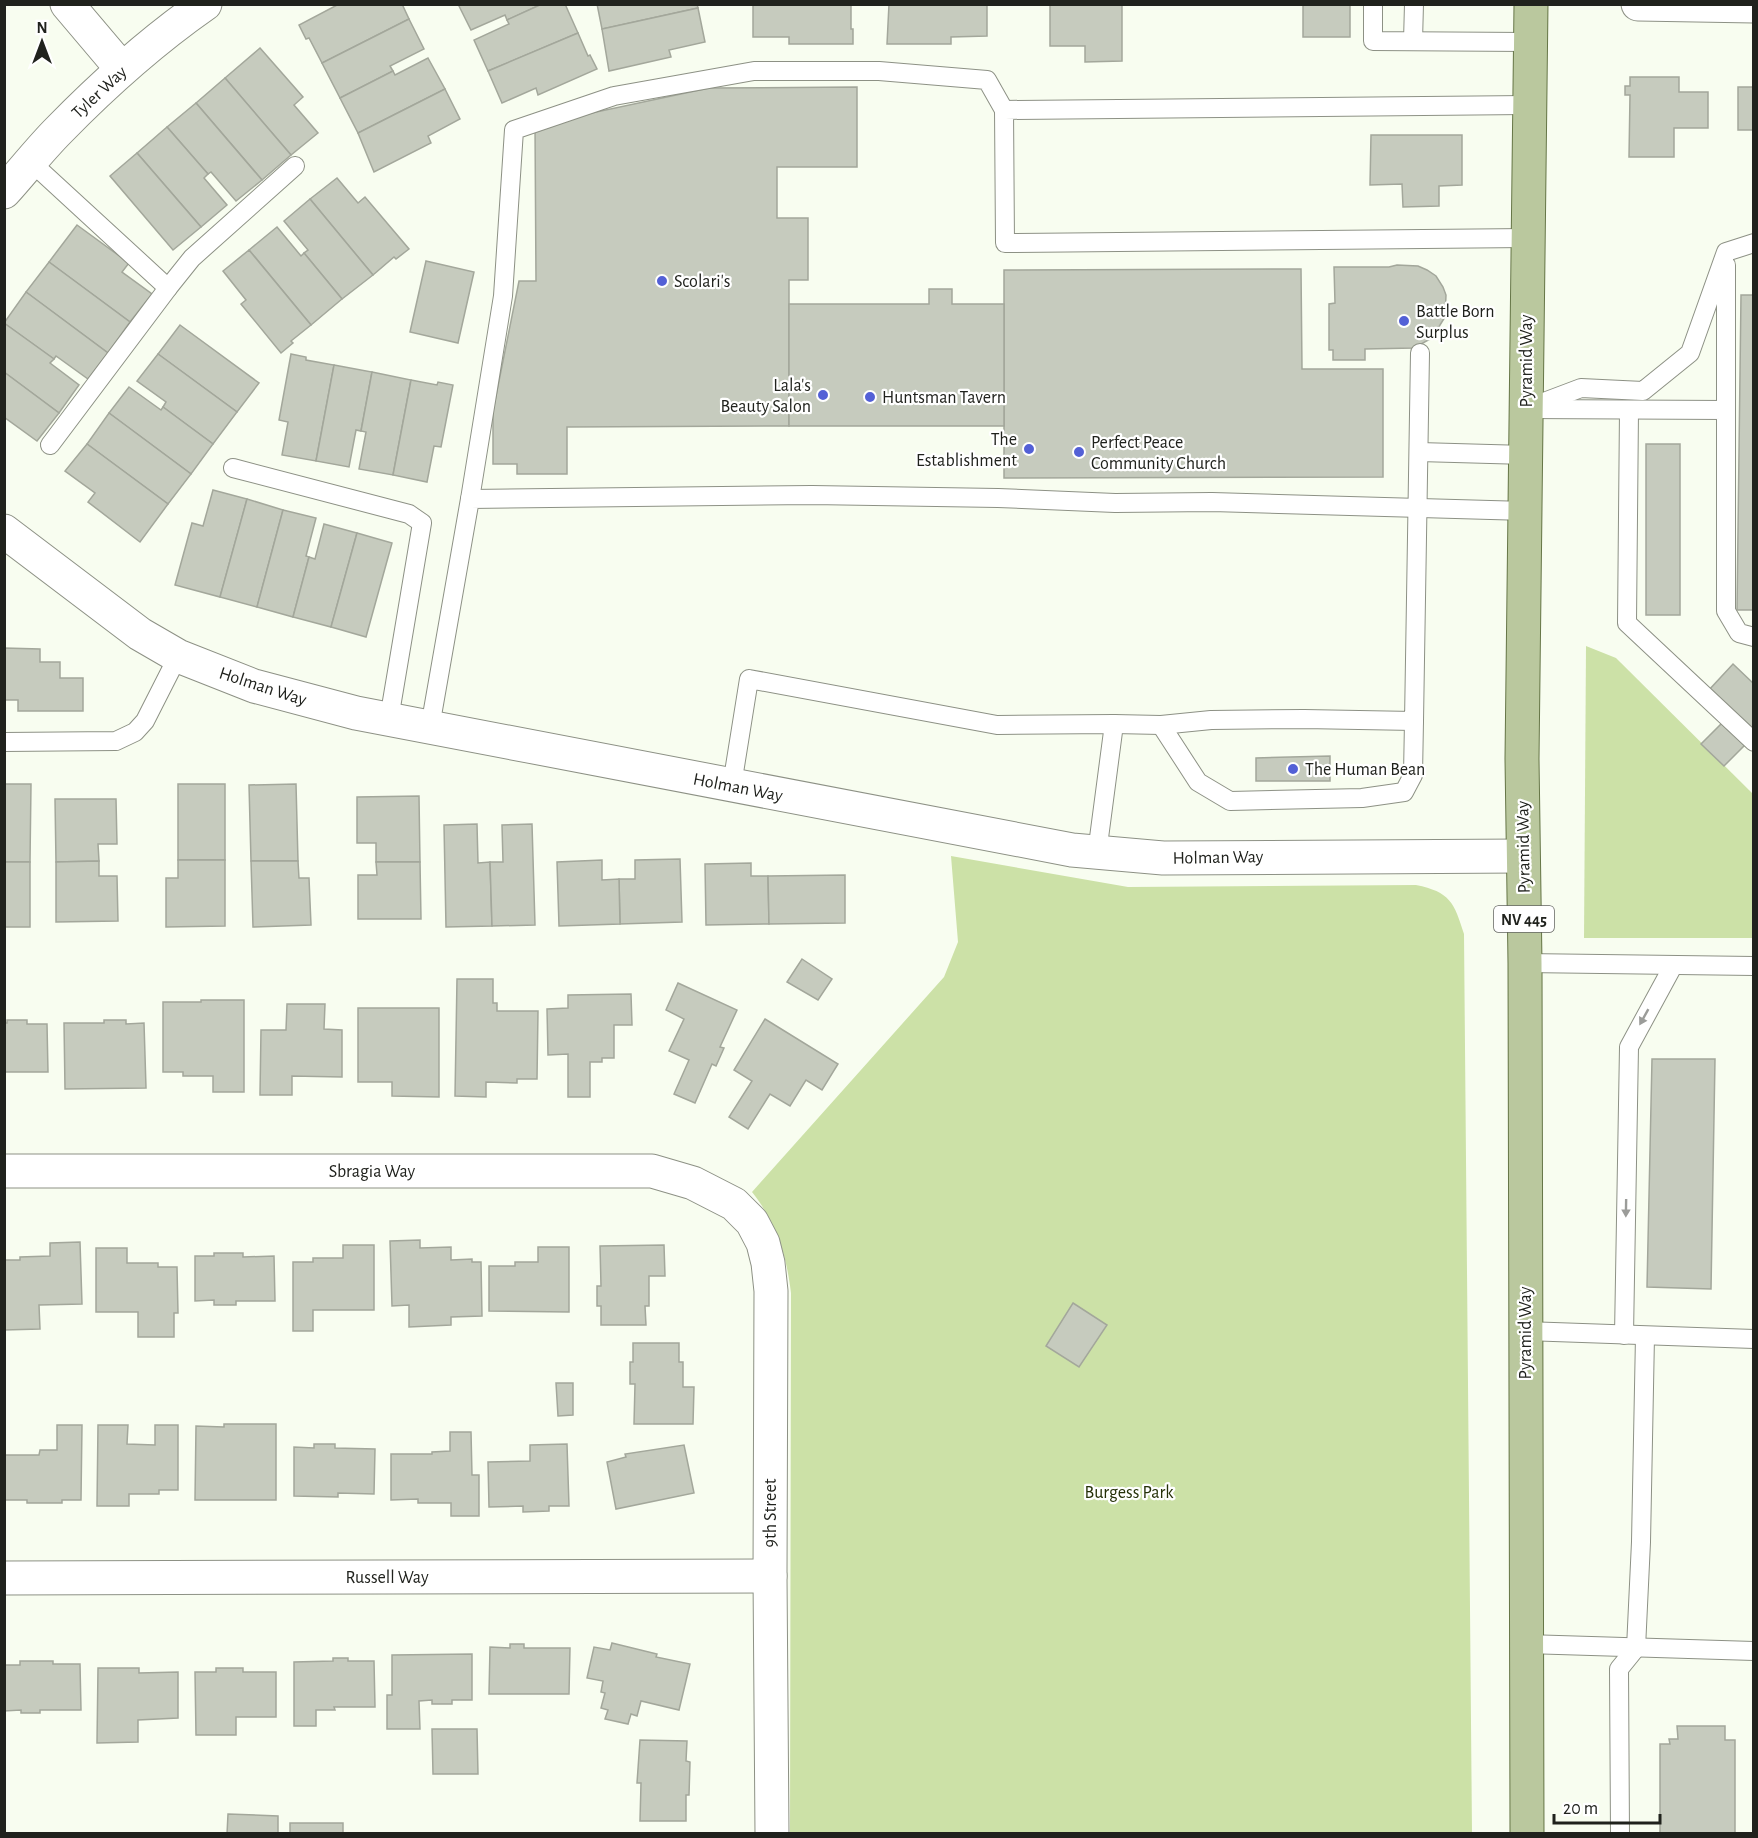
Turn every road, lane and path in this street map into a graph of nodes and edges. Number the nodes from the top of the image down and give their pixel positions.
1 (67, 4) edge
2 (205, 4) edge
3 (1373, 4) edge
4 (1414, 4) edge
5 (1531, 4) edge
6 (1638, 4) edge
7 (1754, 6) edge
8 (1413, 41) junction
9 (1530, 42) junction
10 (122, 69) junction
11 (1529, 105) junction
12 (1004, 110) junction
13 (31, 162) junction
14 (295, 166) dead end
15 (4, 192) edge
16 (1527, 238) junction
17 (1754, 243) edge
18 (1726, 252) junction
19 (168, 288) junction
20 (1420, 352) dead end
21 (1526, 409) junction
22 (1629, 410) junction
23 (1726, 410) junction
24 (50, 445) dead end
25 (1419, 452) junction
26 (1526, 455) junction
27 (233, 468) dead end
28 (470, 499) junction
29 (1419, 507) junction
30 (1526, 511) junction
31 (4, 531) edge
32 (1754, 637) edge
33 (177, 656) junction
34 (389, 719) junction
35 (1414, 721) junction
36 (1114, 724) junction
37 (1161, 725) junction
38 (430, 727) junction
39 (4, 741) edge
40 (1754, 742) edge
41 (732, 785) junction
42 (1097, 853) junction
43 (1522, 856) junction
44 (1525, 963) junction
45 (1673, 966) junction
46 (1754, 966) edge
47 (4, 1171) edge
48 (734, 1204) joint
49 (1525, 1331) junction
50 (1624, 1335) junction
51 (1645, 1336) junction
52 (1754, 1339) edge
53 (770, 1576) junction
54 (4, 1578) edge
55 (1526, 1644) junction
56 (1636, 1648) junction
57 (1754, 1651) edge
58 (772, 1833) edge
59 (1527, 1833) edge
60 (1620, 1833) edge

1 - 10 street
2 - 10 street, Tyler Way
3 - 8 lane
4 - 8 lane
5 - 9 main road, Pyramid Way / NV 445
6 - 7 street
8 - 9 lane
9 - 11 main road, Pyramid Way / NV 445
10 - 13 street, Tyler Way
11 - 12 lane
11 - 16 main road, Pyramid Way / NV 445
12 - 16 lane
12 - 28 lane
13 - 15 street, Tyler Way
13 - 19 lane
14 - 19 lane
16 - 21 main road, Pyramid Way / NV 445
17 - 18 lane
18 - 21 lane
18 - 23 lane
19 - 24 lane
20 - 25 lane
21 - 22 lane
21 - 26 main road, Pyramid Way / NV 445
22 - 23 lane
22 - 40 lane
23 - 32 lane
25 - 26 lane
25 - 29 lane
26 - 30 main road, Pyramid Way / NV 445
27 - 34 lane
28 - 29 lane
28 - 38 lane
29 - 30 lane
29 - 35 lane
30 - 43 main road, Pyramid Way / NV 445
31 - 33 street, Holman Way
33 - 34 street, Holman Way
33 - 39 lane
34 - 38 street, Holman Way
35 - 37 lane
35 - 37 lane
36 - 37 lane
36 - 41 lane
36 - 42 lane
38 - 41 street, Holman Way
41 - 42 street, Holman Way
42 - 43 street, Holman Way
43 - 44 main road, Pyramid Way / NV 445
44 - 45 lane
44 - 49 main road, Pyramid Way / NV 445
45 - 46 lane
45 -> 50 lane
47 - 48 street, Sbragia Way
48 - 53 street, 9th Street
49 - 50 lane
49 - 55 main road, Pyramid Way / NV 445
50 - 51 lane
51 - 52 lane
51 - 56 lane
53 - 54 street, Russell Way
53 - 58 street, 9th Street
55 - 56 lane
55 - 59 main road, Pyramid Way / NV 445
56 - 57 lane
56 - 60 lane

